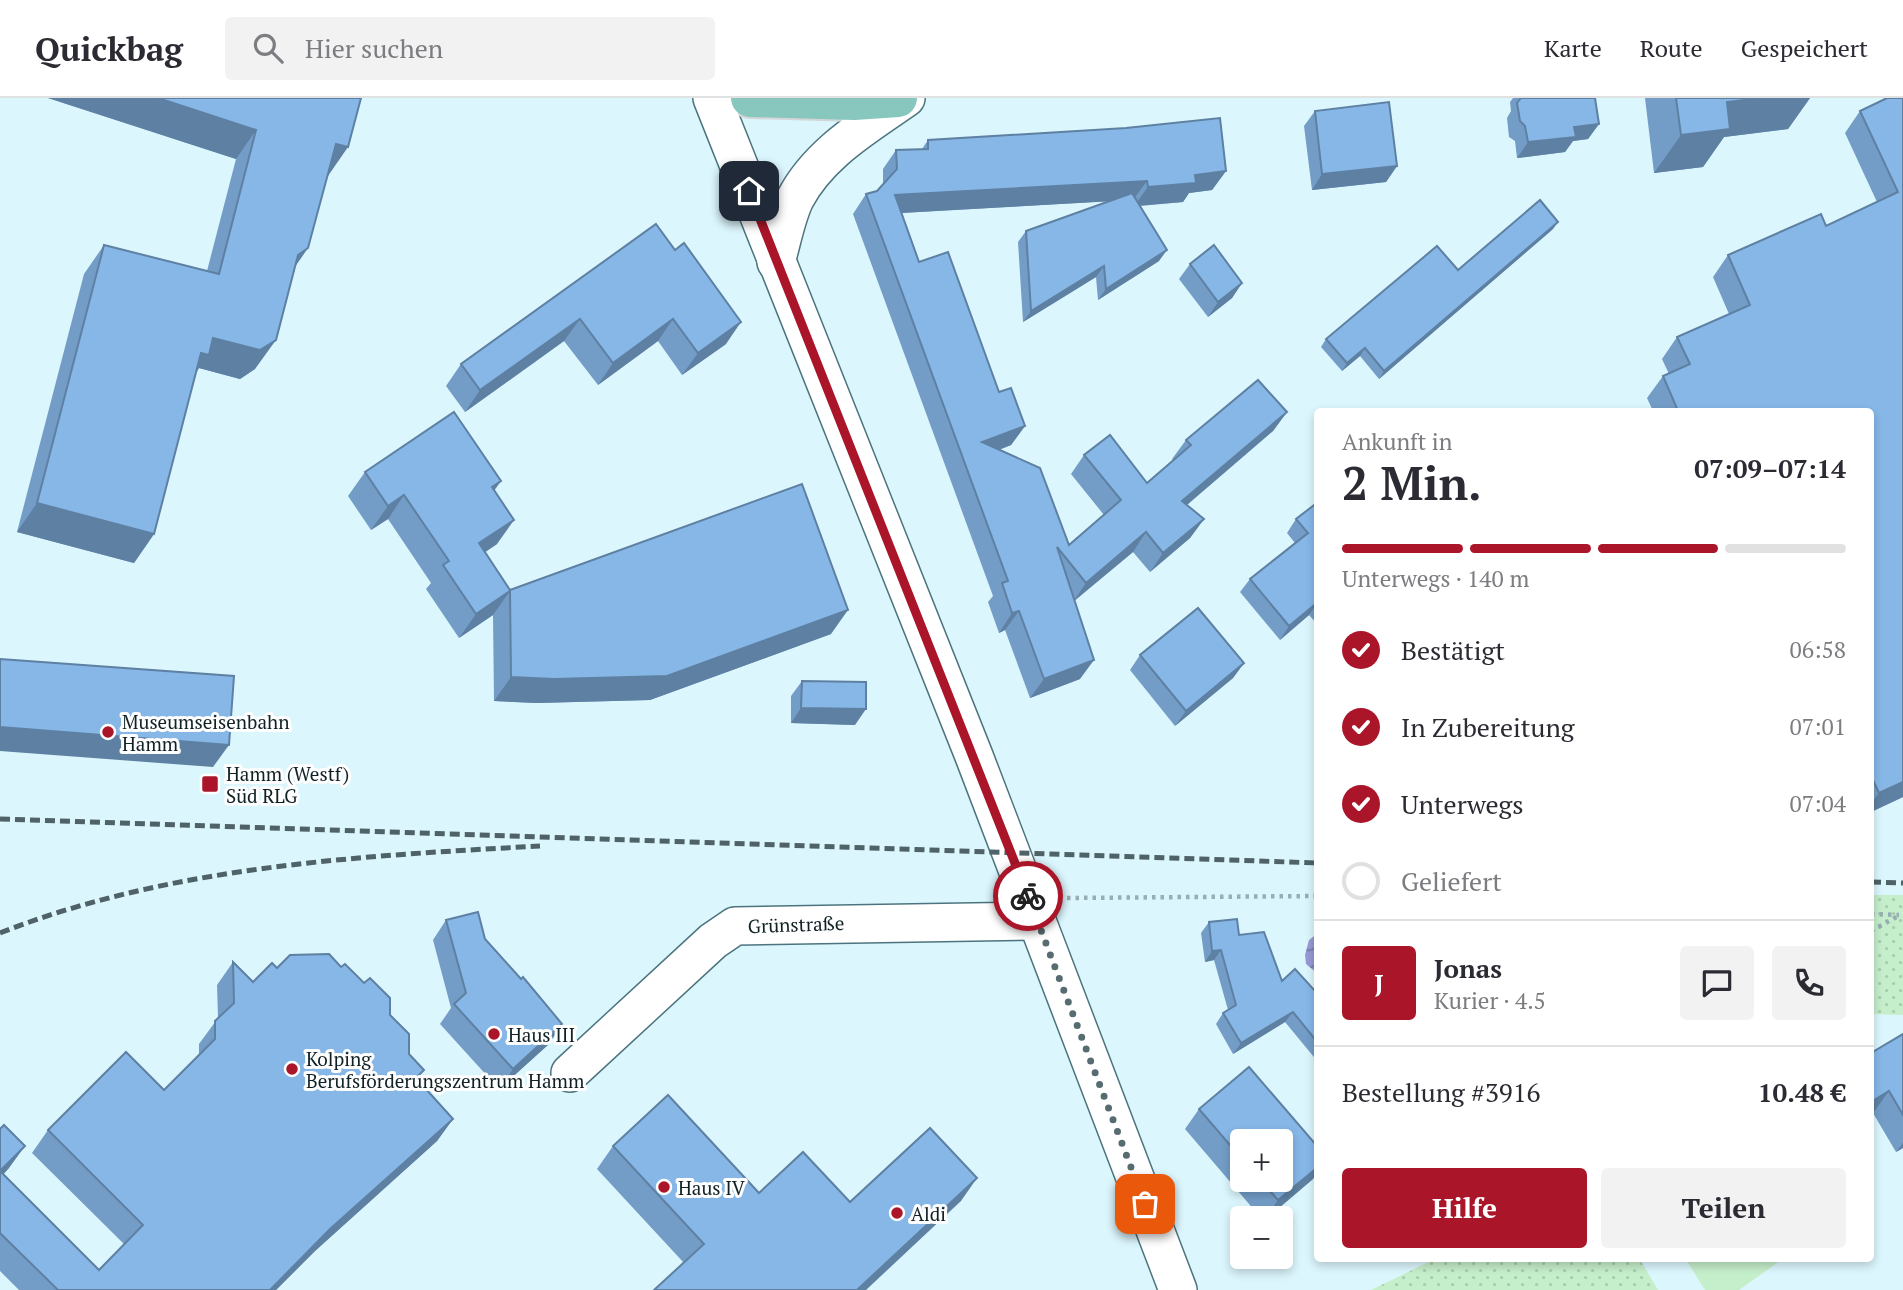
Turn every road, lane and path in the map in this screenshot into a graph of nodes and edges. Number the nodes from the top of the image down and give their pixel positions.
1 (712, 98) edge
2 (750, 98) edge
3 (898, 98) edge
4 (906, 98) edge
5 (776, 262) junction
6 (1314, 896) edge
7 (1033, 910) junction
8 (1874, 914) edge
9 (1902, 915) edge
10 (1874, 929) edge
11 (570, 1073) dead end
12 (1178, 1290) edge

1 - 5 street
2 - 3 main road
4 - 5 street
5 - 7 street
6 - 7 path
7 - 11 street, Grünstraße
7 - 12 street
8 - 9 path
9 - 10 path

